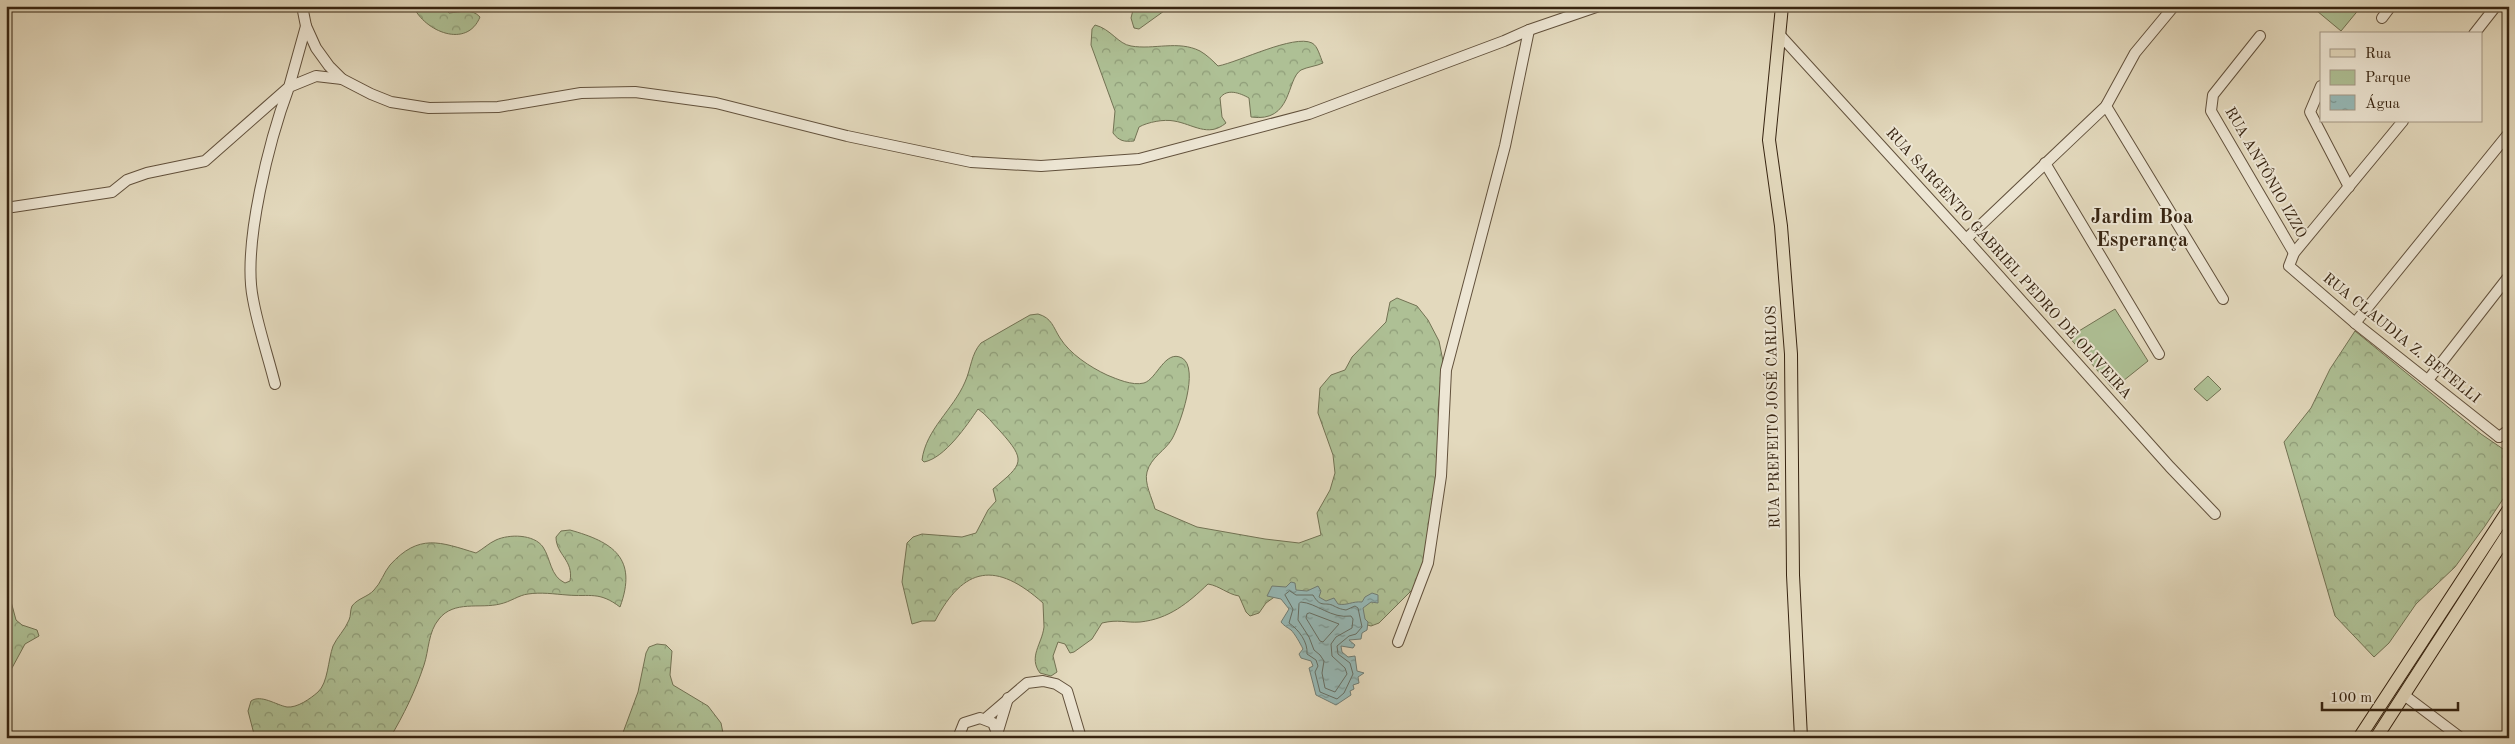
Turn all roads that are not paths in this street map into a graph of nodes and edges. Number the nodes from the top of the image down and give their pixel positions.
1 (302, 6) edge
2 (1599, 6) edge
3 (1782, 6) edge
4 (2174, 6) edge
5 (2391, 6) edge
6 (2496, 6) edge
7 (2382, 18) dead end
8 (306, 26) junction
9 (1530, 30) junction
10 (2476, 32) edge
11 (1779, 34) junction
12 (2260, 36) dead end
13 (342, 79) junction
14 (289, 87) junction
15 (2320, 88) edge
16 (2106, 106) junction
17 (2402, 122) edge
18 (2509, 133) edge
19 (2045, 163) junction
20 (2350, 187) junction
21 (6, 208) edge
22 (1966, 239) junction
23 (2292, 257) junction
24 (2509, 276) edge
25 (2224, 299) dead end
26 (2355, 323) junction
27 (2159, 354) dead end
28 (2428, 380) junction
29 (275, 384) dead end
30 (2509, 430) edge
31 (2504, 436) edge
32 (2509, 509) edge
33 (2215, 514) dead end
34 (2509, 532) edge
35 (1398, 642) dead end
36 (2404, 694) junction
37 (1009, 697) junction
38 (985, 719) junction
39 (999, 735) edge
40 (2377, 737) edge
41 (958, 738) edge
42 (1081, 738) edge
43 (1801, 738) edge
44 (2359, 738) edge
45 (2461, 738) edge

1 - 8 street
2 - 9 street
3 - 11 main road, RUA PREFEITO JOSÉ CARLOS
4 - 16 street
5 - 7 street
6 - 10 street
8 - 13 street
8 - 14 street
9 - 13 street
9 - 35 street
11 - 22 street, RUA SARGENTO GABRIEL PEDRO DE OLIVEIRA
11 - 43 main road, RUA PREFEITO JOSÉ CARLOS
12 - 23 street, RUA ANTÔNIO IZZO
13 - 14 street
14 - 21 street
14 - 29 street
15 - 20 street
16 - 19 street
16 - 25 street
17 - 20 street
18 - 26 street
19 - 22 street
19 - 27 street
20 - 23 street
22 - 33 street, RUA SARGENTO GABRIEL PEDRO DE OLIVEIRA
23 - 26 street, RUA CLAUDIA Z. BETELLI
24 - 28 street
26 - 28 street, RUA CLAUDIA Z. BETELLI
28 - 31 street, RUA CLAUDIA Z. BETELLI
30 - 31 street
32 - 44 main road
34 - 36 main road
36 - 40 main road
36 - 45 street
37 - 38 street
37 - 39 street
37 - 42 street
38 - 39 street
38 - 41 street

